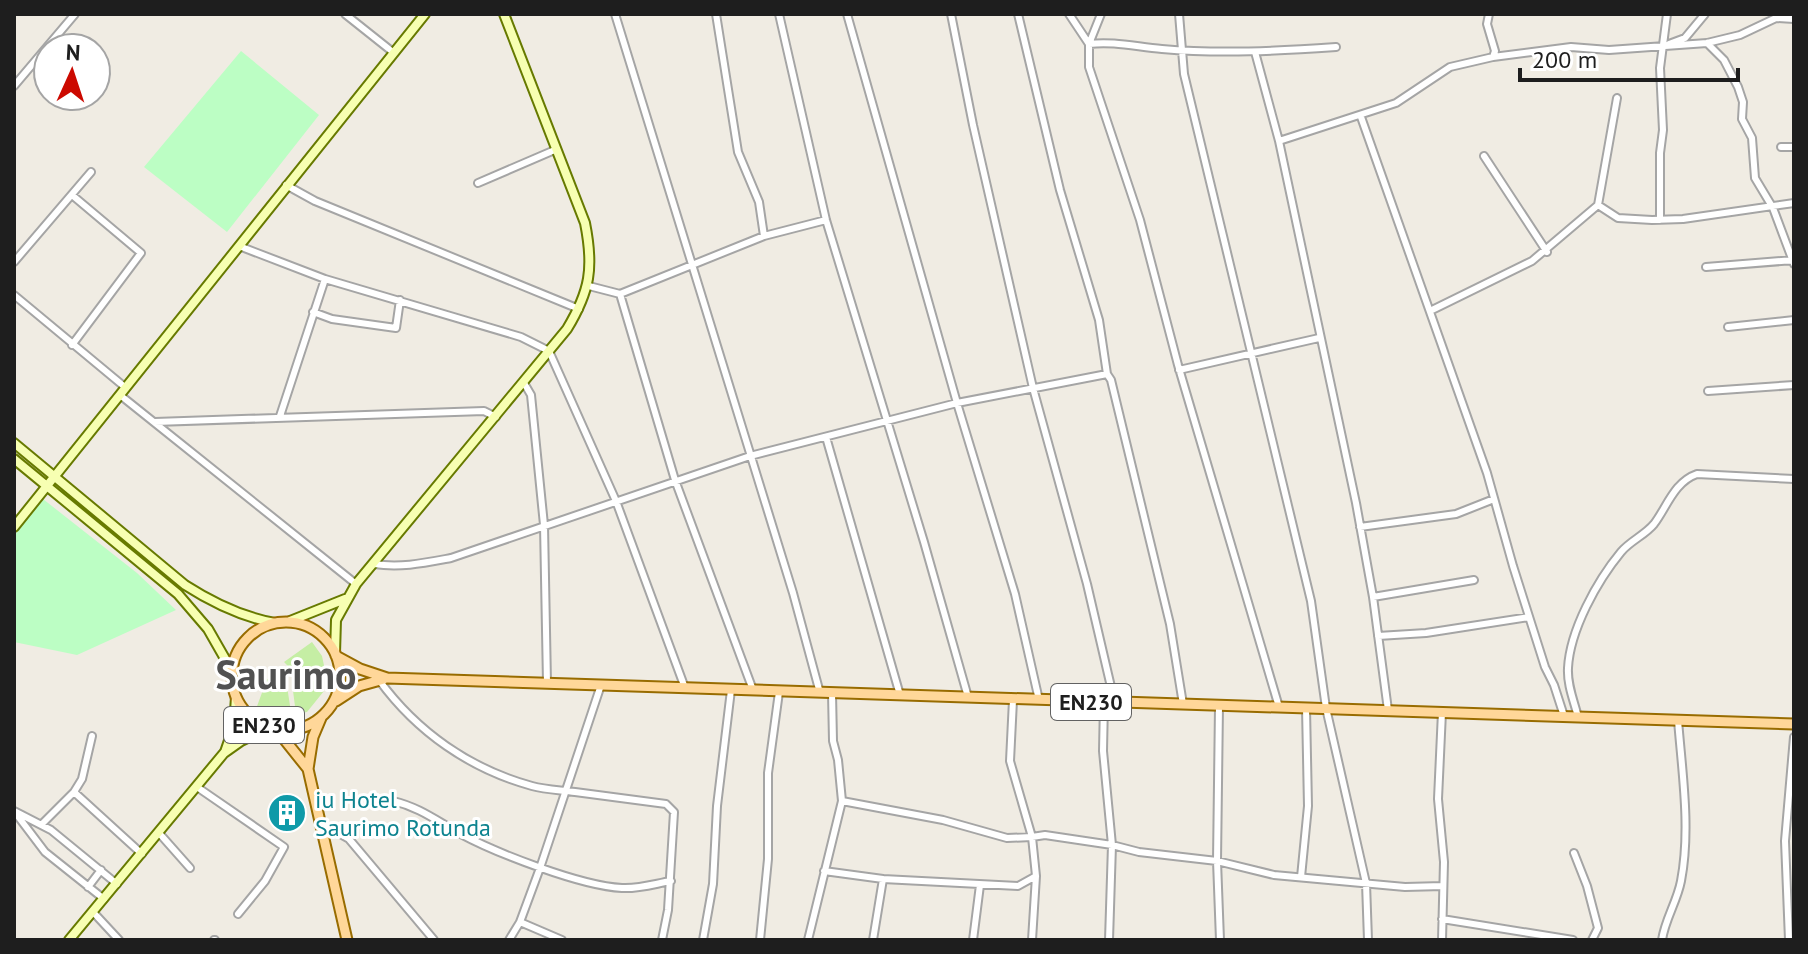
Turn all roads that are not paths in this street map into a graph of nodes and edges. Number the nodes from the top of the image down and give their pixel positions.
1 (75, 14) edge
2 (345, 14) edge
3 (425, 14) edge
4 (504, 14) edge
5 (615, 14) edge
6 (716, 14) edge
7 (779, 14) edge
8 (847, 14) edge
9 (951, 14) edge
10 (1018, 14) edge
11 (1069, 14) edge
12 (1101, 14) edge
13 (1179, 14) edge
14 (1489, 14) edge
15 (1667, 14) edge
16 (1705, 14) edge
17 (1779, 16) edge
18 (1794, 19) edge
19 (1707, 43) junction
20 (1089, 44) junction
21 (1336, 47) dead end
22 (1662, 47) junction
23 (1183, 49) junction
24 (1255, 52) junction
25 (394, 53) junction
26 (1493, 57) junction
27 (14, 86) edge
28 (1617, 98) dead end
29 (1361, 117) junction
30 (1279, 141) junction
31 (1781, 147) dead end
32 (1794, 147) edge
33 (557, 149) junction
34 (1484, 156) dead end
35 (91, 172) dead end
36 (478, 183) dead end
37 (286, 185) junction
38 (72, 195) junction
39 (1794, 203) edge
40 (1598, 205) junction
41 (1773, 208) junction
42 (826, 220) junction
43 (1660, 220) junction
44 (764, 236) junction
45 (239, 246) junction
46 (1547, 252) junction
47 (1794, 261) edge
48 (14, 262) edge
49 (692, 263) junction
50 (1706, 267) dead end
51 (325, 279) junction
52 (589, 286) junction
53 (620, 294) junction
54 (14, 295) edge
55 (400, 300) junction
56 (579, 309) junction
57 (1430, 311) junction
58 (313, 312) junction
59 (1794, 320) edge
60 (1728, 327) dead end
61 (1319, 338) junction
62 (72, 345) junction
63 (549, 351) junction
64 (1253, 354) junction
65 (1179, 370) junction
66 (1107, 374) junction
67 (524, 383) junction
68 (1794, 385) edge
69 (1033, 388) junction
70 (123, 391) junction
71 (1708, 391) dead end
72 (957, 403) junction
73 (280, 416) junction
74 (496, 417) junction
75 (887, 420) junction
76 (155, 422) junction
77 (826, 437) junction
78 (14, 443) edge
79 (750, 456) junction
80 (14, 459) edge
81 (55, 477) junction
82 (1794, 479) edge
83 (675, 480) junction
84 (47, 486) junction
85 (1494, 499) junction
86 (616, 501) junction
87 (544, 525) junction
88 (14, 527) edge
89 (1360, 527) junction
90 (374, 564) junction
91 (1474, 580) dead end
92 (356, 584) junction
93 (185, 585) junction
94 (178, 594) junction
95 (1373, 597) junction
96 (346, 598) junction
97 (1529, 617) junction
98 (290, 621) junction
99 (275, 623) junction
100 (1378, 636) junction
101 (336, 654) junction
102 (232, 671) junction
103 (383, 679) junction
104 (547, 683) junction
105 (601, 685) junction
106 (685, 688) junction
107 (731, 690) junction
108 (753, 690) junction
109 (779, 692) junction
110 (820, 693) junction
111 (832, 693) junction
112 (900, 695) junction
113 (236, 697) junction
114 (968, 697) junction
115 (1013, 700) junction
116 (1039, 701) junction
117 (1110, 703) junction
118 (332, 704) junction
119 (1183, 704) junction
120 (1219, 706) junction
121 (1279, 707) junction
122 (1306, 708) junction
123 (1326, 708) junction
124 (1388, 710) junction
125 (1442, 712) junction
126 (322, 716) junction
127 (1564, 716) junction
128 (1578, 717) junction
129 (1678, 720) junction
130 (1794, 724) edge
131 (273, 728) junction
132 (92, 736) dead end
133 (1794, 737) edge
134 (224, 753) junction
135 (308, 769) junction
136 (197, 787) junction
137 (564, 791) junction
138 (74, 792) junction
139 (393, 801) dead end
140 (842, 801) junction
141 (15, 811) edge
142 (321, 823) junction
143 (41, 825) junction
144 (51, 830) junction
145 (159, 833) junction
146 (1032, 837) junction
147 (38, 844) junction
148 (1112, 845) junction
149 (1574, 853) dead end
150 (142, 854) junction
151 (1217, 861) junction
152 (190, 868) dead end
153 (540, 868) junction
154 (101, 870) junction
155 (824, 871) junction
156 (1036, 876) junction
157 (1301, 877) junction
158 (883, 879) junction
159 (671, 881) junction
160 (1366, 883) junction
161 (117, 884) junction
162 (980, 885) junction
163 (1443, 886) junction
164 (88, 887) junction
165 (1791, 894) edge
166 (104, 899) junction
167 (93, 912) junction
168 (238, 914) dead end
169 (1442, 919) junction
170 (520, 922) junction
171 (69, 940) edge
172 (119, 940) edge
173 (347, 940) edge
174 (434, 940) edge
175 (509, 940) edge
176 (562, 940) edge
177 (662, 940) edge
178 (703, 940) edge
179 (760, 940) edge
180 (808, 940) edge
181 (873, 940) edge
182 (973, 940) edge
183 (1032, 940) edge
184 (1109, 940) edge
185 (1220, 940) edge
186 (1368, 940) edge
187 (1442, 940) edge
188 (1573, 940) edge
189 (1592, 940) edge
190 (1662, 940) edge
191 (1789, 940) edge

1 - 27 street
2 - 25 street
3 - 25 street
4 - 33 street
5 - 49 street
6 - 44 street
7 - 42 street
8 - 72 street
9 - 69 street
10 - 66 street
11 - 20 street
12 - 20 street
13 - 23 street
14 - 26 street
15 - 22 street
16 - 22 street
17 - 18 street
17 - 19 street
19 - 22 street
19 - 41 street
20 - 23 street
20 - 65 street
21 - 24 street
22 - 26 street
22 - 43 street
23 - 24 street
23 - 64 street
24 - 30 street
25 - 37 street
26 - 29 street
28 - 40 street
29 - 30 street
29 - 57 street
30 - 61 street
31 - 32 street
33 - 36 street
33 - 52 street
34 - 46 street
35 - 38 street
37 - 45 street
37 - 56 street
38 - 48 street
38 - 62 street
39 - 41 street
40 - 43 street
40 - 46 street
41 - 43 street
41 - 47 street
42 - 44 street
42 - 75 street
44 - 49 street
45 - 51 street
45 - 70 street
46 - 57 street
47 - 50 street
49 - 53 street
49 - 79 street
51 - 55 street
51 - 58 street
52 - 53 street
52 - 56 street
53 - 83 street
54 - 62 street
55 - 58 street
55 - 63 street
56 - 63 street
57 - 85 street
58 - 73 street
59 - 60 street
61 - 64 street
61 - 89 street
62 - 70 street
63 - 67 street
63 - 86 street
64 - 65 street
64 - 123 street
65 - 121 street
66 - 69 street
66 - 119 street
67 - 74 street
67 - 87 street
68 - 71 street
69 - 72 street
69 - 117 street
70 - 76 street
70 - 81 street
72 - 75 street
72 - 116 street
73 - 74 street
73 - 76 street
74 - 90 street
75 - 77 street
75 - 114 street
76 - 92 street
77 - 79 street
77 - 112 street
78 - 81 street
79 - 83 street
79 - 110 street
80 - 84 street
81 - 84 street
81 - 93 street
82 - 128 street
83 - 86 street
83 - 108 street
84 - 88 street
84 - 94 street
85 - 89 street
85 - 97 street
86 - 87 street
86 - 106 street
87 - 90 street
87 - 104 street
89 - 95 street
90 - 92 street
91 - 95 street
92 - 96 street
93 - 94 street
93 - 99 street
94 - 102 street
95 - 100 street
96 - 98 street
96 - 101 street
97 - 100 street
97 - 127 street
98 - 99 main road
98 - 101 main road, EN230
99 - 102 main road
100 - 124 street
101 - 103 main road, EN230
101 - 118 main road, EN230
102 - 113 main road, EN230
103 - 104 main road, EN230
103 - 118 main road, EN230
103 - 137 street
104 - 105 main road, EN230
105 - 106 main road, EN230
105 - 137 street
106 - 107 main road, EN230
107 - 108 main road, EN230
107 - 178 street
108 - 109 main road, EN230
109 - 110 main road, EN230
109 - 179 street
110 - 111 main road, EN230
111 - 112 main road, EN230
111 - 140 street
112 - 114 main road, EN230
113 - 131 main road, EN230
113 - 134 street
114 - 115 main road, EN230
115 - 116 main road, EN230
115 - 146 street
116 - 117 main road, EN230
117 - 119 main road, EN230
117 - 148 street
118 - 126 main road, EN230
119 - 120 main road, EN230
120 - 121 main road, EN230
120 - 151 street
121 - 122 main road, EN230
122 - 123 main road, EN230
122 - 157 street
123 - 124 main road, EN230
123 - 160 street
124 - 125 main road, EN230
125 - 127 main road, EN230
125 - 163 street
126 - 131 main road, EN230
126 - 135 main road, EN230
127 - 128 main road, EN230
128 - 129 main road, EN230
129 - 130 main road, EN230
129 - 190 street
131 - 134 street
131 - 135 main road, EN230
132 - 138 street
133 - 165 street
134 - 136 street
135 - 142 main road, EN230
136 - 145 street
136 - 168 street
137 - 153 street
137 - 159 street
138 - 143 street
138 - 150 street
139 - 153 street
140 - 146 street
140 - 155 street
141 - 143 street
141 - 147 street
142 - 173 main road, EN230
142 - 174 street
143 - 144 street
144 - 147 street
144 - 154 street
145 - 150 street
145 - 152 street
146 - 148 street
146 - 156 street
147 - 164 street
148 - 151 street
148 - 184 street
149 - 189 street
150 - 161 street
151 - 157 street
151 - 185 street
153 - 159 street
153 - 170 street
154 - 161 street
154 - 164 street
155 - 158 street
155 - 180 street
156 - 162 street
156 - 183 street
157 - 160 street
158 - 162 street
158 - 181 street
159 - 177 street
160 - 163 street
160 - 186 street
161 - 166 street
162 - 182 street
163 - 169 street
164 - 166 street
165 - 191 street
166 - 167 street
167 - 171 street
167 - 172 street
169 - 187 street
169 - 188 street
170 - 175 street
170 - 176 street

